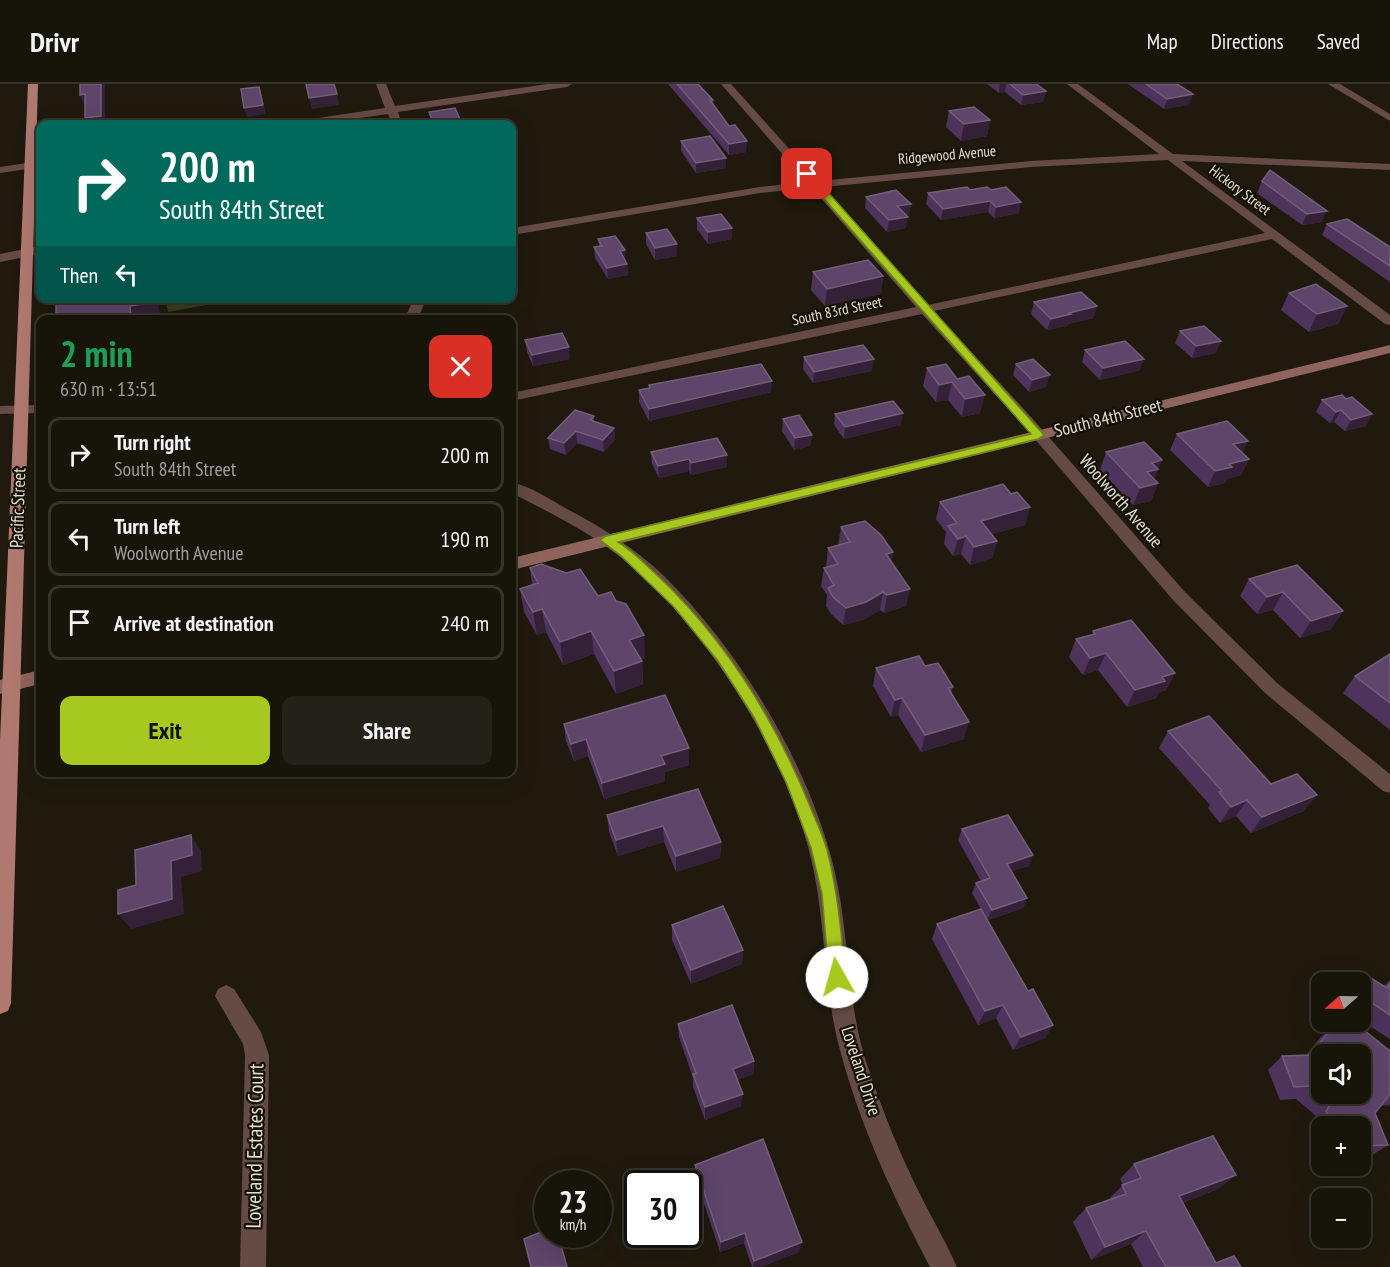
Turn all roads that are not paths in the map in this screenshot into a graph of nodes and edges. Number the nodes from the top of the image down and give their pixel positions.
1 (33, 84) edge
2 (381, 84) edge
3 (567, 84) edge
4 (726, 84) edge
5 (1072, 84) edge
6 (1333, 84) edge
7 (391, 111) junction
8 (1390, 118) edge
9 (327, 120) edge
10 (395, 120) edge
11 (1171, 157) junction
12 (36, 164) edge
13 (1390, 167) edge
14 (0, 170) edge
15 (814, 183) junction
16 (516, 231) edge
17 (1274, 235) junction
18 (34, 251) edge
19 (0, 258) edge
20 (926, 309) junction
21 (1390, 321) edge
22 (1390, 350) edge
23 (516, 396) edge
24 (21, 409) junction
25 (36, 409) edge
26 (0, 410) edge
27 (1038, 435) junction
28 (516, 489) edge
29 (606, 540) junction
30 (516, 563) edge
31 (36, 678) edge
32 (6, 686) edge
33 (1390, 785) edge
34 (1, 968) edge
35 (226, 996) dead end
36 (0, 1003) edge
37 (253, 1267) edge
38 (944, 1267) edge

1 - 12 main road, Pacific Street
2 - 7 street
3 - 7 street
4 - 15 street, Woolworth Avenue
5 - 11 street, Hickory Street
6 - 8 street
7 - 9 street
7 - 10 street
11 - 13 street, Ridgewood Avenue
11 - 15 street, Ridgewood Avenue
11 - 17 street, Hickory Street
12 - 14 street
12 - 18 main road, Pacific Street
15 - 16 street, Ridgewood Avenue
15 - 20 street, Woolworth Avenue
17 - 20 street, South 83rd Street
17 - 21 street, Hickory Street
18 - 19 street
18 - 24 main road, Pacific Street
20 - 23 street, South 83rd Street
20 - 27 street, Woolworth Avenue
22 - 27 main road, South 84th Street
24 - 25 street
24 - 26 street
24 - 32 main road, Pacific Street
27 - 29 main road, South 84th Street
27 - 33 street, Woolworth Avenue
28 - 29 street, Loveland Drive
29 - 30 main road, South 84th Street
29 - 38 street, Loveland Drive
31 - 32 main road
32 - 34 main road, Pacific Street
34 - 36 main road, Pacific Street
35 - 37 street, Loveland Estates Court

